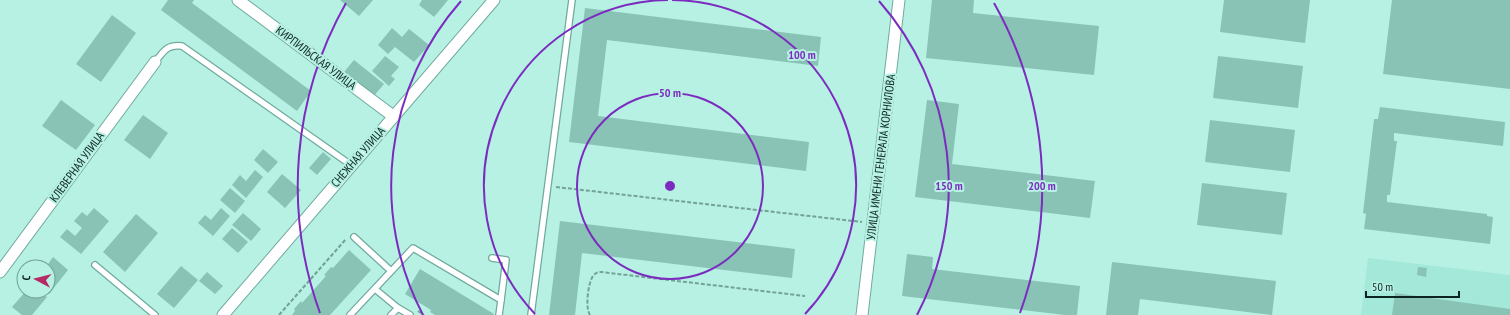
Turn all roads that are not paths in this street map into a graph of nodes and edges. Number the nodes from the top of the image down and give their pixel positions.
1 (238, 0) edge
2 (494, 0) edge
3 (572, 0) edge
4 (899, 0) edge
5 (155, 62) joint
6 (393, 116) junction
7 (351, 165) junction
8 (353, 240) road end
9 (492, 258) dead end
10 (95, 265) dead end
11 (391, 271) junction
12 (0, 272) edge
13 (375, 288) junction
14 (500, 300) junction
15 (398, 308) junction
16 (155, 315) edge
17 (222, 315) edge
18 (350, 315) edge
19 (391, 315) edge
20 (410, 315) edge
21 (499, 315) edge
22 (531, 315) edge
23 (862, 315) edge

1 - 6 street, КИРПИЛЬСКАЯ УЛИЦА
2 - 6 street, СНЕЖНАЯ УЛИЦА
3 - 22 lane
4 - 23 street, УЛИЦА ИМЕНИ ГЕНЕРАЛА КОРНИЛОВА
5 - 7 lane
5 - 12 street, КЛЕВЕРНАЯ УЛИЦА
6 - 7 street, СНЕЖНАЯ УЛИЦА
7 - 17 street, СНЕЖНАЯ УЛИЦА
8 - 11 lane
9 - 14 lane
10 - 16 lane
11 - 13 lane
11 - 14 lane
13 - 15 lane
13 - 18 lane
14 - 21 lane
15 - 19 lane
15 - 20 lane

